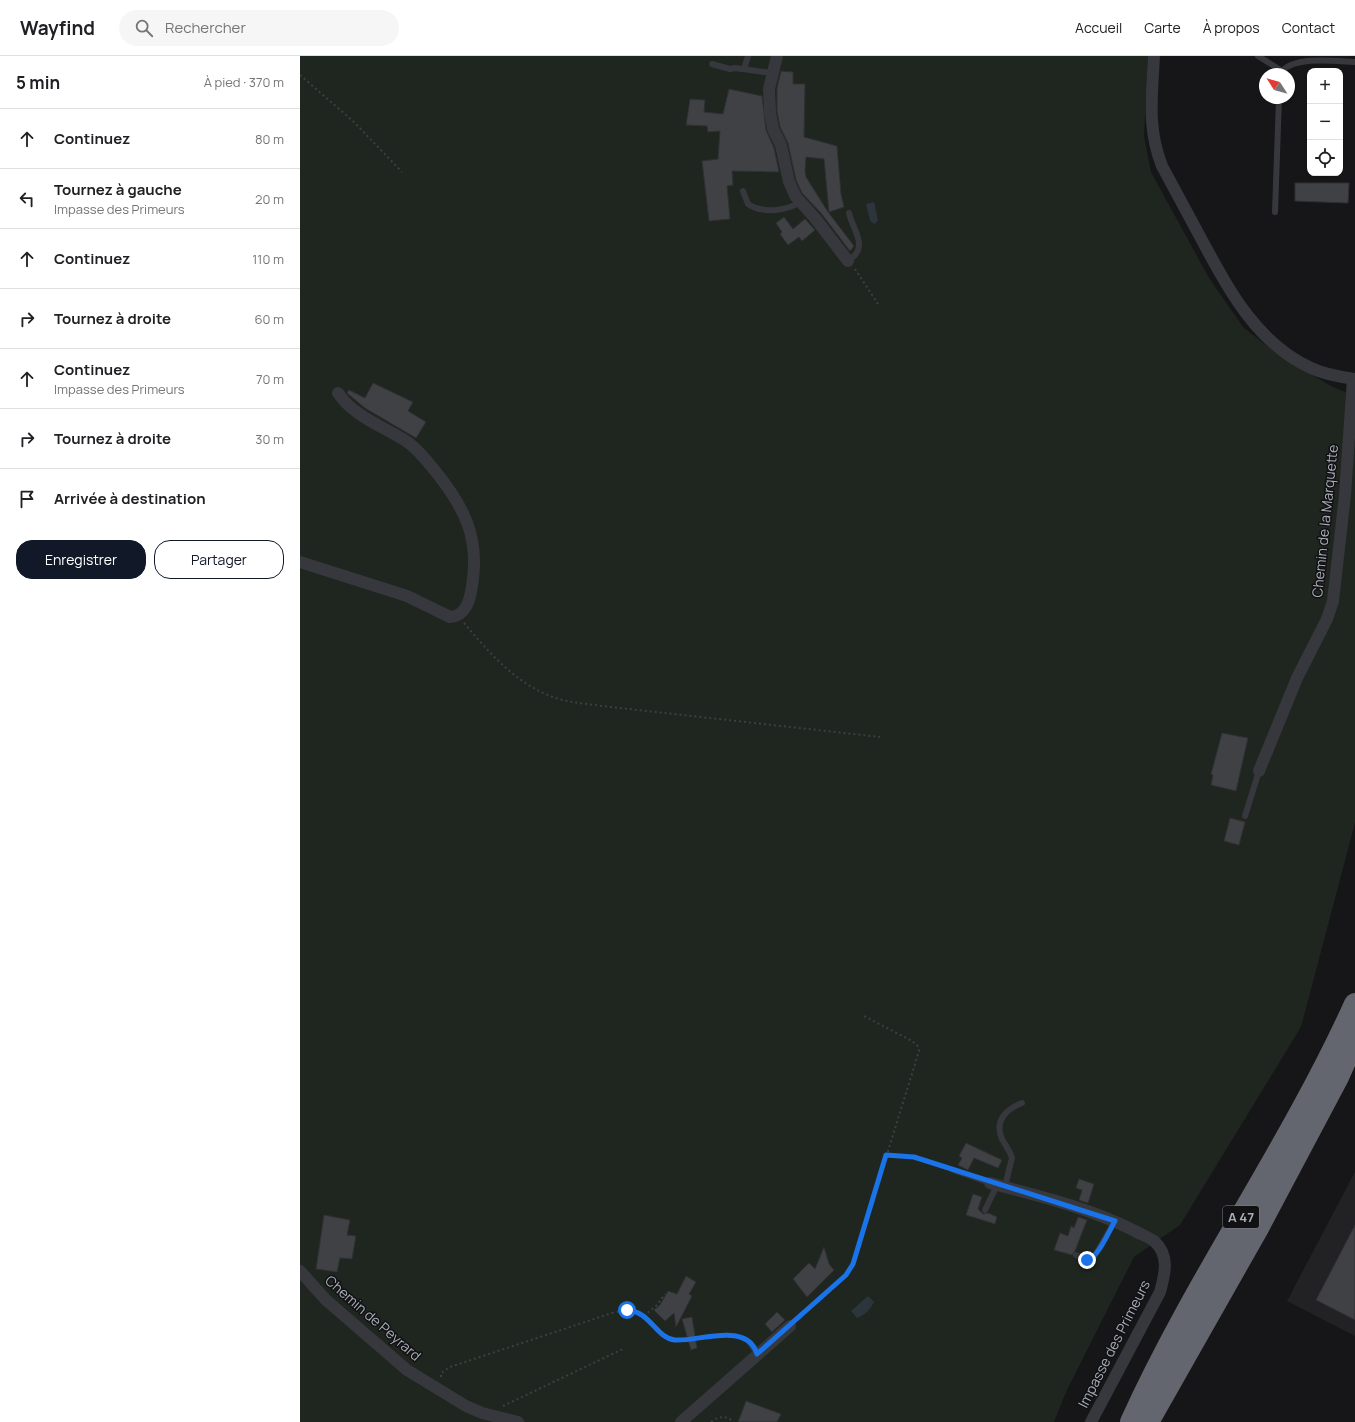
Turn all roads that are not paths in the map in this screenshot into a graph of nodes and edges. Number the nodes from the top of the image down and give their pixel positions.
1 (748, 56) edge
2 (776, 56) edge
3 (1154, 56) edge
4 (1258, 56) edge
5 (1334, 56) edge
6 (1338, 62) junction
7 (1355, 62) edge
8 (712, 64) dead end
9 (1275, 68) edge
10 (1285, 68) edge
11 (744, 69) junction
12 (772, 73) junction
13 (1279, 104) edge
14 (742, 191) dead end
15 (800, 202) junction
16 (1275, 212) dead end
17 (849, 213) dead end
18 (848, 261) joint
19 (1354, 379) edge
20 (338, 393) dead end
21 (300, 562) edge
22 (1259, 771) joint
23 (1245, 816) dead end
24 (1355, 1004) edge
25 (1355, 1039) edge
26 (1022, 1103) dead end
27 (953, 1170) road end
28 (997, 1185) junction
29 (985, 1210) dead end
30 (1115, 1221) junction
31 (1076, 1255) dead end
32 (300, 1271) edge
33 (790, 1326) road end
34 (750, 1343) road end
35 (757, 1354) junction
36 (518, 1422) edge
37 (681, 1422) edge
38 (1091, 1422) edge
39 (1130, 1422) edge
40 (1148, 1422) edge

1 - 11 lane
2 - 12 street
3 - 19 street
4 - 9 lane
5 - 6 lane
6 - 7 lane
6 - 10 lane
8 - 11 lane
11 - 12 lane
12 - 15 street
13 - 16 lane
14 - 15 lane
15 - 18 street
17 - 18 lane
19 - 22 street, Chemin de la Marquette
20 - 21 street
22 - 23 lane
24 - 39 highway, A 47
25 - 40 highway, A 47
26 - 28 lane
27 - 28 lane
28 - 29 lane
28 - 30 street, Impasse des Primeurs
30 - 31 lane
30 - 38 street, Impasse des Primeurs
32 - 36 street, Chemin de Peyrard
33 - 35 street
34 - 35 lane
35 - 37 street

